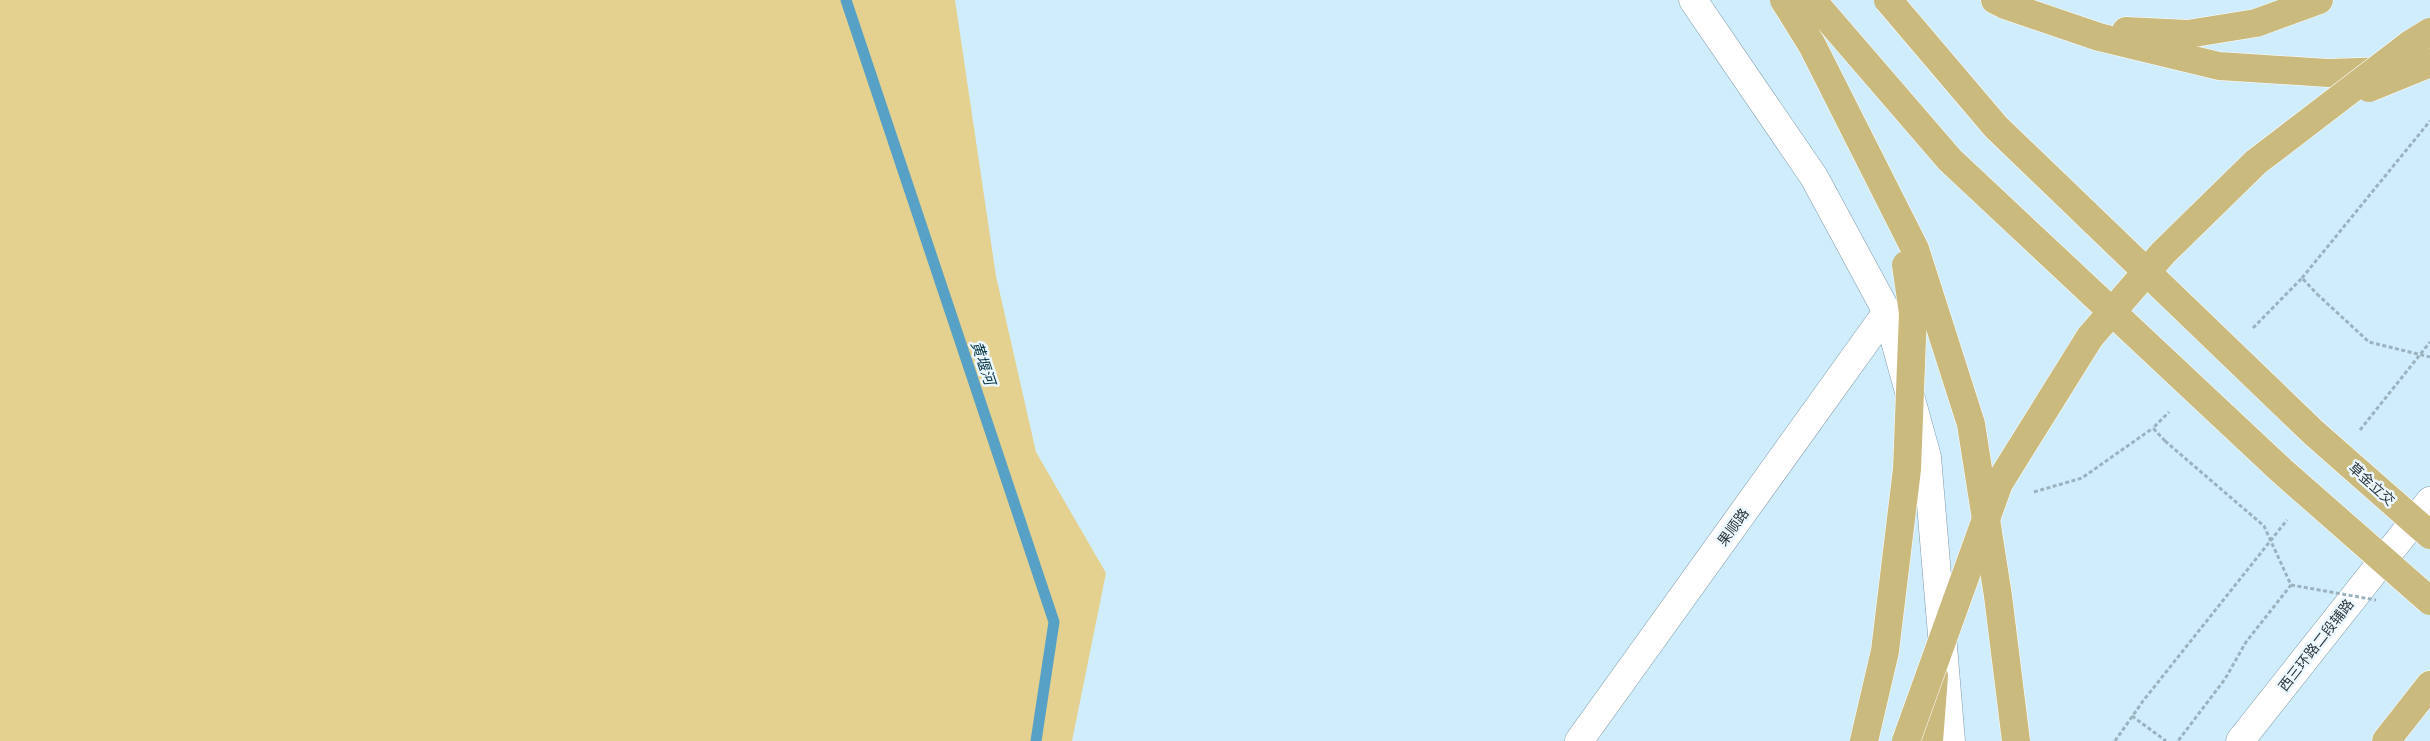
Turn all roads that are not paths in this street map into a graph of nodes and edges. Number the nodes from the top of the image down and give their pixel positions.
1 (1693, 0) edge
2 (1784, 0) edge
3 (1812, 0) edge
4 (1888, 0) edge
5 (1996, 0) edge
6 (2319, 0) edge
7 (2074, 28) junction
8 (2430, 32) edge
9 (2430, 63) edge
10 (2430, 69) edge
11 (2333, 103) junction
12 (1900, 219) junction
13 (1887, 312) junction
14 (2430, 501) edge
15 (2430, 535) edge
16 (2430, 601) edge
17 (1936, 655) junction
18 (2430, 684) edge
19 (1579, 741) edge
20 (1864, 741) edge
21 (1906, 741) edge
22 (1929, 741) edge
23 (1951, 741) edge
24 (2016, 741) edge
25 (2240, 741) edge
26 (2386, 741) edge

1 - 13 main road
2 - 12 highway, bridge
3 - 16 highway, bridge
4 - 15 highway, 草金立交, bridge
5 - 7 highway
6 - 7 highway
7 - 10 highway, bridge
8 - 11 highway, bridge
9 - 11 highway, bridge
11 - 17 highway, bridge
12 - 20 highway, bridge
12 - 24 highway, bridge
13 - 19 main road, 果顺路
13 - 23 main road
14 - 25 main road, 西三环路二段辅路
17 - 21 highway, bridge
17 - 22 highway, bridge
18 - 26 highway

